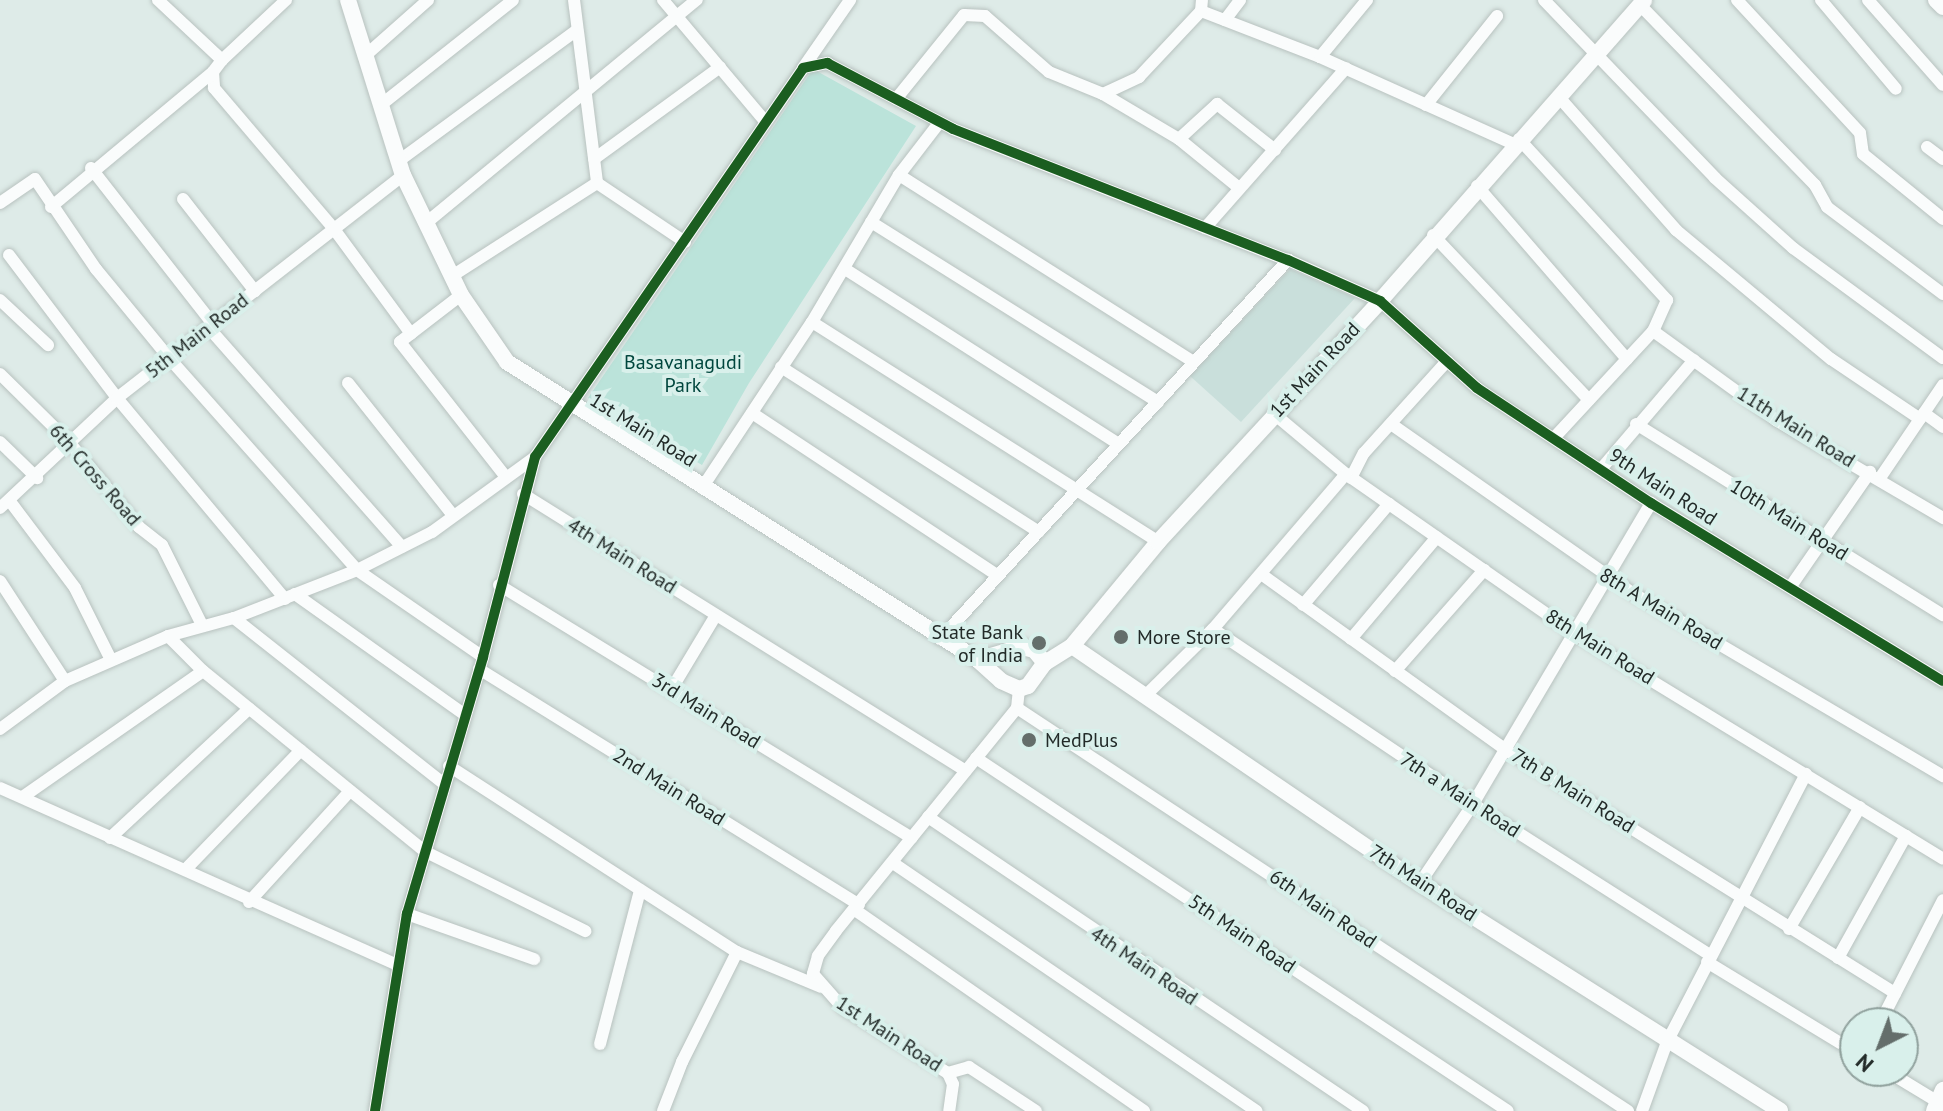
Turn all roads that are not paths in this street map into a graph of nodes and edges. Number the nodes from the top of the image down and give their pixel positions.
1 (158, 0) edge
2 (348, 0) edge
3 (428, 0) edge
4 (513, 0) edge
5 (574, 0) edge
6 (663, 0) edge
7 (697, 0) edge
8 (850, 0) edge
9 (1240, 0) edge
10 (1367, 0) edge
11 (1544, 0) edge
12 (1737, 0) edge
13 (1821, 0) edge
14 (1868, 0) edge
15 (1936, 0) edge
16 (1642, 2) edge
17 (277, 3) edge
18 (1202, 6) edge
19 (1943, 7) edge
20 (1497, 16) dead end
21 (679, 19) junction
22 (1225, 20) junction
23 (577, 30) junction
24 (1596, 53) junction
25 (366, 55) junction
26 (1320, 57) junction
27 (222, 60) junction
28 (720, 67) junction
29 (803, 68) junction
30 (1346, 68) junction
31 (213, 72) junction
32 (1943, 85) edge
33 (1896, 89) dead end
34 (1103, 94) junction
35 (587, 95) junction
36 (1558, 96) junction
37 (896, 99) junction
38 (382, 104) junction
39 (1426, 105) junction
40 (764, 120) junction
41 (939, 123) junction
42 (1179, 139) junction
43 (1517, 142) junction
44 (1927, 147) dead end
45 (1275, 150) junction
46 (594, 159) junction
47 (1943, 159) edge
48 (91, 168) junction
49 (402, 168) junction
50 (899, 175) junction
51 (597, 183) junction
52 (1477, 186) junction
53 (1239, 188) junction
54 (183, 199) dead end
55 (0, 203) edge
56 (51, 207) junction
57 (1943, 219) edge
58 (871, 222) junction
59 (426, 223) junction
60 (1205, 228) junction
61 (334, 229) junction
62 (1433, 235) junction
63 (685, 242) junction
64 (9, 255) dead end
65 (1288, 260) junction
66 (845, 269) junction
67 (452, 276) junction
68 (255, 291) junction
69 (1943, 294) edge
70 (461, 295) junction
71 (0, 300) edge
72 (1380, 301) junction
73 (812, 322) junction
74 (211, 326) junction
75 (1653, 331) junction
76 (411, 334) junction
77 (48, 345) dead end
78 (169, 358) junction
79 (1943, 358) edge
80 (1627, 359) junction
81 (1694, 360) junction
82 (1447, 361) junction
83 (1194, 362) junction
84 (781, 367) junction
85 (0, 374) edge
86 (348, 383) dead end
87 (1943, 385) edge
88 (117, 398) junction
89 (1589, 400) junction
90 (1158, 402) junction
91 (568, 404) junction
92 (752, 413) junction
93 (1273, 413) junction
94 (1922, 416) junction
95 (1391, 424) junction
96 (1636, 424) junction
97 (1943, 427) edge
98 (1555, 437) junction
99 (0, 442) edge
100 (69, 442) junction
101 (1119, 444) junction
102 (535, 457) junction
103 (1601, 469) junction
104 (1875, 475) junction
105 (1348, 476) junction
106 (506, 477) junction
107 (37, 478) junction
108 (702, 488) junction
109 (1078, 489) junction
110 (523, 494) junction
111 (1651, 503) junction
112 (5, 504) edge
113 (1389, 504) junction
114 (451, 513) junction
115 (1943, 518) edge
116 (1039, 532) junction
117 (1437, 537) junction
118 (1823, 541) junction
119 (1158, 542) junction
120 (402, 547) junction
121 (357, 570) junction
122 (1484, 570) junction
123 (1261, 574) junction
124 (998, 576) junction
125 (1608, 578) junction
126 (0, 581) edge
127 (499, 585) junction
128 (1791, 586) junction
129 (290, 596) junction
130 (1303, 605) junction
131 (716, 615) junction
132 (1943, 615) edge
133 (234, 618) junction
134 (202, 625) junction
135 (1213, 629) junction
136 (1575, 634) junction
137 (168, 636) junction
138 (940, 639) junction
139 (1351, 639) junction
140 (1072, 646) junction
141 (111, 660) junction
142 (978, 660) junction
143 (481, 663) junction
144 (1045, 663) junction
145 (203, 671) junction
146 (1395, 671) junction
147 (65, 681) junction
148 (1943, 681) edge
149 (1019, 689) junction
150 (671, 690) junction
151 (1145, 696) junction
152 (1017, 708) junction
153 (249, 709) junction
154 (465, 715) junction
155 (0, 729) edge
156 (301, 750) junction
157 (1506, 750) junction
158 (976, 758) junction
159 (449, 766) junction
160 (966, 771) junction
161 (1806, 774) junction
162 (1943, 776) edge
163 (444, 784) junction
164 (0, 788) edge
165 (350, 791) junction
166 (24, 796) junction
167 (1473, 804) junction
168 (1860, 807) junction
169 (928, 817) junction
170 (1906, 836) junction
171 (110, 838) junction
172 (912, 838) junction
173 (426, 852) junction
174 (1943, 859) edge
175 (893, 863) junction
176 (186, 869) junction
177 (1420, 883) junction
178 (640, 890) junction
179 (1740, 899) junction
180 (1943, 900) edge
181 (249, 902) junction
182 (857, 907) junction
183 (407, 914) junction
184 (1789, 929) junction
185 (585, 931) dead end
186 (737, 952) junction
187 (1838, 958) junction
188 (534, 959) dead end
189 (1708, 959) junction
190 (397, 965) junction
191 (821, 987) junction
192 (1895, 993) junction
193 (1888, 1007) edge
194 (1667, 1042) junction
195 (1839, 1042) edge
196 (600, 1044) dead end
197 (948, 1073) junction
198 (1914, 1087) edge
199 (1938, 1101) edge
200 (375, 1111) edge
201 (663, 1111) edge
202 (949, 1111) edge
203 (1036, 1111) edge
204 (1144, 1111) edge
205 (1257, 1111) edge
206 (1363, 1111) edge
207 (1508, 1111) edge
208 (1628, 1111) edge
209 (1642, 1111) edge
210 (1780, 1111) edge

1 - 27 street
2 - 25 street, 1st Main Road
3 - 25 street
4 - 38 street
5 - 23 street
6 - 21 street
7 - 21 street
8 - 29 street
9 - 22 street
10 - 26 street
11 - 24 street
12 - 57 street
13 - 33 street
14 - 32 street
15 - 19 street
16 - 24 street, 1st Main Road
16 - 69 street
17 - 27 street
18 - 22 street
18 - 34 street
20 - 39 street
21 - 28 street
21 - 35 street
22 - 26 street
23 - 35 street
23 - 49 street, 5th Main Road
24 - 36 street, 1st Main Road
24 - 79 street
25 - 38 street, 1st Main Road
26 - 30 street
27 - 31 street
28 - 40 street
28 - 46 street
29 - 37 street, 9th Main Road
29 - 40 street
30 - 39 street
30 - 45 street
31 - 48 street
31 - 61 street
34 - 37 street
34 - 42 street
35 - 46 street
35 - 59 street
36 - 43 street, 1st Main Road
36 - 94 street
37 - 41 street, 9th Main Road
38 - 49 street, 1st Main Road
39 - 43 street
40 - 63 street
41 - 50 street
41 - 60 street, 9th Main Road
42 - 45 street
42 - 53 street
43 - 52 street, 1st Main Road
43 - 75 street
44 - 47 street
45 - 53 street
46 - 51 street
48 - 56 street
48 - 74 street
49 - 59 street, 1st Main Road
49 - 61 street, 5th Main Road
50 - 58 street
50 - 83 street
51 - 63 street
51 - 67 street
52 - 62 street, 1st Main Road
52 - 80 street
53 - 60 street
54 - 68 street
55 - 56 street, 2nd Main Road
56 - 78 street, 2nd Main Road
58 - 66 street
58 - 90 street
59 - 67 street, 1st Main Road
60 - 65 street, 9th Main Road
61 - 68 street, 5th Main Road
61 - 76 street
62 - 72 street, 1st Main Road
62 - 89 street
63 - 91 street
64 - 88 street
65 - 72 street, 9th Main Road
65 - 83 street
66 - 73 street
66 - 101 street
67 - 70 street, 1st Main Road
68 - 74 street, 5th Main Road
70 - 76 street
70 - 91 street, 1st Main Road
71 - 77 street
72 - 82 street, 9th Main Road
72 - 93 street, 1st Main Road
73 - 84 street
73 - 109 street
74 - 78 street, 5th Main Road
74 - 120 street
75 - 80 street
75 - 81 street, 11th Main Road
76 - 106 street
78 - 88 street, 5th Main Road
78 - 121 street, 2nd Main Road
80 - 89 street
81 - 96 street
81 - 104 street, 11th Main Road
82 - 95 street
82 - 98 street, 9th Main Road
83 - 90 street
84 - 92 street
84 - 116 street
85 - 100 street, 6th Cross Road
86 - 114 street
87 - 94 street
88 - 100 street, 5th Main Road
88 - 129 street
89 - 98 street
90 - 101 street
91 - 102 street
91 - 108 street, 1st Main Road
92 - 108 street
92 - 124 street
93 - 105 street, 8th Main Road
93 - 119 street, 1st Main Road
94 - 97 street
94 - 104 street
95 - 105 street
95 - 125 street, 8th A Main Road
96 - 103 street
96 - 118 street, 10th Main Road
98 - 103 street, 9th Main Road
99 - 107 street
100 - 107 street, 5th Main Road
100 - 134 street, 6th Cross Road
101 - 109 street
102 - 106 street
102 - 110 street
103 - 111 street, 9th Main Road
104 - 115 street, 11th Main Road
104 - 118 street
105 - 113 street, 8th Main Road
105 - 123 street
106 - 114 street
107 - 112 street, 5th Main Road
108 - 138 street, 1st Main Road
109 - 116 street
109 - 119 street
110 - 127 street
110 - 131 street, 4th Main Road
111 - 125 street
111 - 128 street, 9th Main Road
112 - 141 street
113 - 117 street, 8th Main Road
113 - 130 street
114 - 120 street
116 - 124 street
117 - 122 street, 8th Main Road
117 - 139 street
118 - 128 street
118 - 132 street, 10th Main Road
119 - 140 street, 1st Main Road
120 - 121 street
121 - 129 street
121 - 143 street, 2nd Main Road
122 - 136 street, 8th Main Road
122 - 146 street
123 - 130 street, 7th B Main Road
123 - 135 street
124 - 138 street
125 - 136 street
125 - 162 street, 8th A Main Road
126 - 147 street
127 - 143 street
127 - 150 street, 3rd Main Road
128 - 148 street, 9th Main Road
129 - 133 street
129 - 154 street
130 - 139 street, 7th B Main Road
131 - 150 street
131 - 160 street, 4th Main Road
133 - 134 street
133 - 163 street
134 - 137 street
135 - 151 street
135 - 167 street, 7th a Main Road
136 - 157 street
136 - 161 street, 8th Main Road
137 - 141 street
137 - 145 street
138 - 142 street, 1st Main Road
139 - 146 street, 7th B Main Road
140 - 144 street, 1st Main Road
140 - 151 street, 7th Main Road
141 - 147 street
142 - 144 street
142 - 149 street, 1st Main Road
143 - 154 street
143 - 182 street, 2nd Main Road
144 - 149 street, 1st Main Road
145 - 153 street
145 - 166 street
146 - 157 street, 7th B Main Road
147 - 155 street
149 - 152 street
150 - 172 street, 3rd Main Road
151 - 177 street, 7th Main Road
152 - 158 street, 1st Main Road
152 - 208 street, 6th Main Road
153 - 156 street
153 - 171 street
154 - 159 street
156 - 165 street
156 - 176 street
157 - 167 street
157 - 179 street, 7th B Main Road
158 - 160 street, 1st Main Road
158 - 207 street, 5th Main Road
159 - 163 street
159 - 178 street
160 - 169 street, 1st Main Road
161 - 168 street, 8th Main Road
161 - 179 street
163 - 173 street
164 - 166 street
165 - 173 street
165 - 181 street
166 - 171 street
167 - 177 street
167 - 189 street, 7th a Main Road
168 - 170 street, 8th Main Road
168 - 184 street
169 - 172 street, 1st Main Road
169 - 206 street, 4th Main Road
170 - 174 street, 8th Main Road
170 - 187 street
171 - 176 street
172 - 175 street, 1st Main Road
173 - 183 street
173 - 185 street
175 - 182 street, 1st Main Road
175 - 205 street
176 - 181 street
177 - 194 street, 7th Main Road
178 - 186 street
178 - 196 street
179 - 184 street, 7th B Main Road
179 - 189 street
180 - 192 street
181 - 190 street
182 - 191 street, 1st Main Road
182 - 204 street, 2nd Main Road
183 - 188 street
183 - 190 street
184 - 187 street, 7th B Main Road
186 - 191 street
186 - 201 street
187 - 192 street, 7th B Main Road
189 - 194 street
189 - 195 street, 7th a Main Road
190 - 200 street
191 - 197 street, 1st Main Road
192 - 193 street
194 - 209 street
194 - 210 street, 7th Main Road
197 - 202 street
197 - 203 street, 1st Main Road
198 - 199 street

